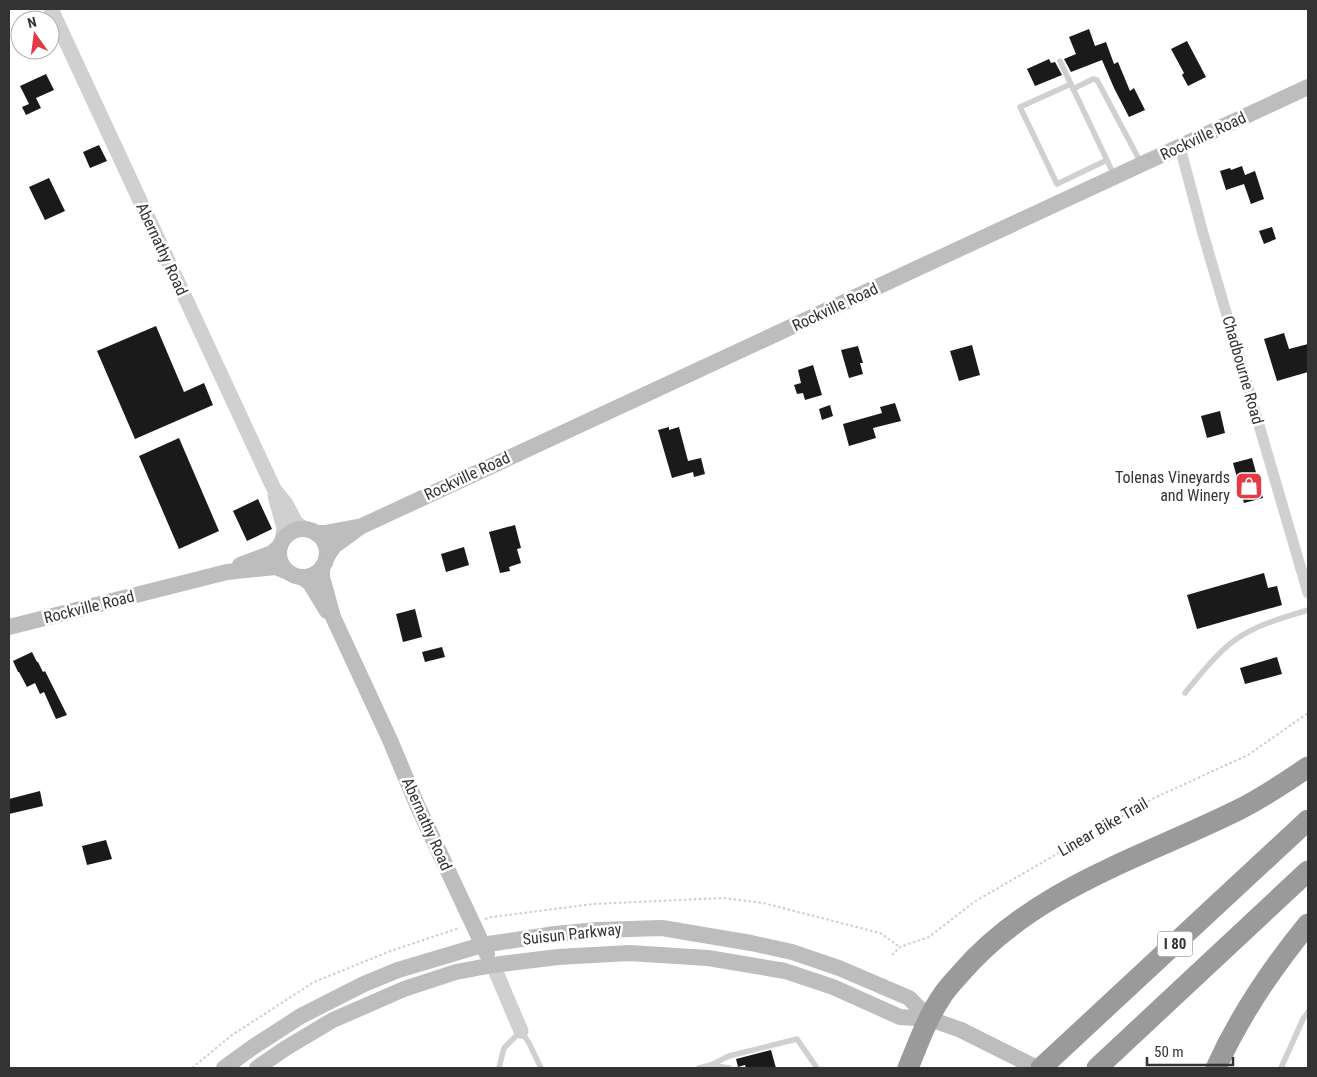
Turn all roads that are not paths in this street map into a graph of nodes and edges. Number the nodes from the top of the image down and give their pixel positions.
1 (51, 9) edge
2 (1060, 61) dead end
3 (1072, 87) junction
4 (1308, 87) edge
5 (1180, 147) junction
6 (1107, 160) junction
7 (1142, 164) junction
8 (1115, 177) junction
9 (274, 489) junction
10 (362, 526) junction
11 (312, 532) junction
12 (281, 543) junction
13 (324, 562) junction
14 (227, 572) junction
15 (295, 574) junction
16 (1308, 593) edge
17 (1308, 610) edge
18 (333, 617) junction
19 (9, 627) edge
20 (1185, 693) dead end
21 (1308, 767) edge
22 (1308, 820) edge
23 (1308, 871) edge
24 (1308, 924) edge
25 (482, 945) junction
26 (493, 965) junction
27 (1308, 1012) edge
28 (930, 1019) junction
29 (521, 1031) junction
30 (711, 1065) junction
31 (224, 1068) edge
32 (257, 1068) edge
33 (499, 1068) edge
34 (540, 1068) edge
35 (699, 1068) edge
36 (729, 1068) edge
37 (817, 1068) edge
38 (908, 1068) edge
39 (1037, 1068) edge
40 (1041, 1068) edge
41 (1097, 1068) edge
42 (1216, 1068) edge
43 (1281, 1068) edge

1 - 9 street, Abernathy Road
2 - 3 lane
3 - 6 lane
3 - 6 lane
3 - 7 lane
4 - 5 main road, Rockville Road
5 - 7 main road, Rockville Road
5 - 16 street, Chadbourne Road
6 - 8 lane
7 - 8 main road, Rockville Road
8 - 10 main road, Rockville Road
9 - 11 street, Abernathy Road
9 - 12 street, Abernathy Road
10 - 11 main road, Rockville Road
10 - 13 main road, Rockville Road
11 - 12 main road
11 - 13 main road
12 - 14 main road, Rockville Road
12 - 15 main road
13 - 15 main road
13 - 18 main road, Abernathy Road
14 - 15 main road, Rockville Road
14 - 19 main road, Rockville Road
15 - 18 main road, Abernathy Road
17 - 20 lane
18 - 25 main road, Abernathy Road
21 - 28 highway
22 - 40 highway, I 80
23 - 41 highway, I 80
24 - 42 highway
25 - 26 main road, Abernathy Road
25 - 28 main road, Suisun Parkway
25 - 31 main road, Suisun Parkway
26 - 28 main road, Suisun Parkway
26 - 29 street, Abernathy Road
26 - 32 main road, Suisun Parkway
27 - 43 lane
28 - 38 highway
28 - 39 main road, Suisun Parkway
29 - 33 lane
29 - 34 lane
30 - 35 lane
30 - 36 lane
30 - 37 lane

